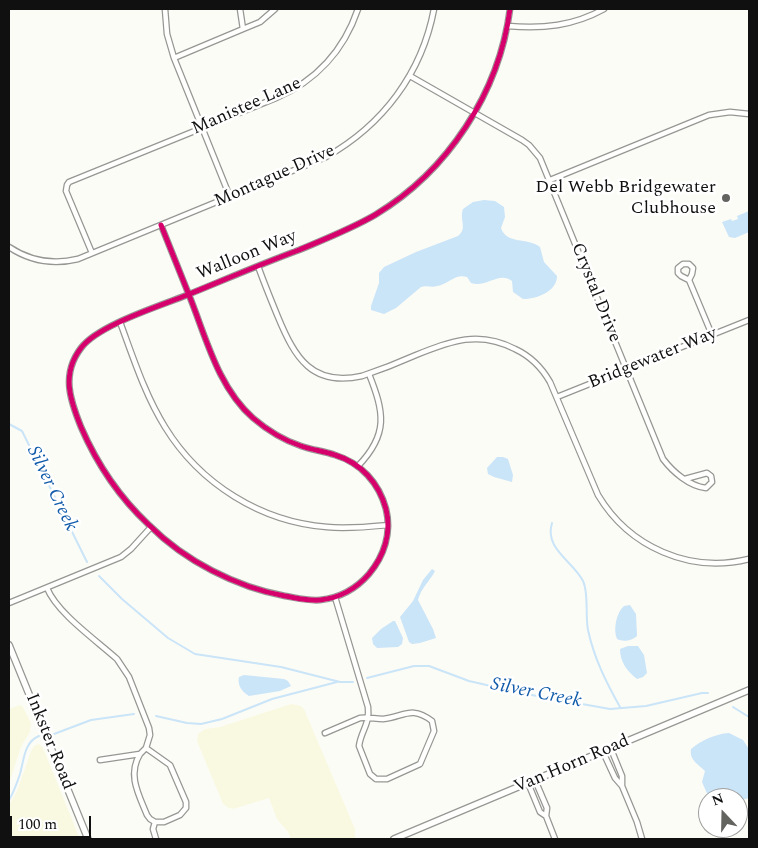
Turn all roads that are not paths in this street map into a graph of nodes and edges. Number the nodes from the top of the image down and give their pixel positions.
1 (165, 9) edge
2 (240, 9) edge
3 (275, 9) edge
4 (358, 9) edge
5 (434, 9) edge
6 (510, 9) edge
7 (604, 9) edge
8 (508, 26) junction
9 (243, 29) junction
10 (174, 58) junction
11 (410, 76) junction
12 (475, 113) junction
13 (749, 114) edge
14 (202, 127) junction
15 (550, 180) junction
16 (230, 197) junction
17 (161, 225) junction
18 (9, 247) edge
19 (92, 253) junction
20 (258, 266) junction
21 (689, 280) dead end
22 (188, 294) junction
23 (749, 320) edge
24 (120, 322) junction
25 (712, 335) junction
26 (626, 370) junction
27 (368, 374) junction
28 (557, 397) junction
29 (358, 466) junction
30 (685, 479) junction
31 (388, 525) junction
32 (151, 527) junction
33 (749, 559) edge
34 (47, 588) junction
35 (334, 597) junction
36 (9, 603) edge
37 (9, 645) edge
38 (749, 690) edge
39 (368, 718) junction
40 (325, 733) dead end
41 (146, 748) junction
42 (611, 749) junction
43 (603, 752) junction
44 (140, 754) junction
45 (100, 760) dead end
46 (536, 780) junction
47 (528, 783) junction
48 (622, 786) junction
49 (546, 816) junction
50 (155, 822) junction
51 (88, 839) edge
52 (156, 839) edge
53 (394, 839) edge
54 (555, 839) edge
55 (642, 839) edge

1 - 10 street
2 - 9 street
3 - 9 street
4 - 14 street, Manistee Lane
5 - 11 street, Montague Drive
6 - 8 street, Walloon Way
7 - 8 street
8 - 12 street, Walloon Way
9 - 10 street
10 - 14 street
11 - 12 street, Crystal Drive
11 - 16 street, Montague Drive
12 - 15 street, Crystal Drive
12 - 20 street, Walloon Way
13 - 15 street
14 - 16 street
14 - 19 street, Manistee Lane
15 - 26 street, Crystal Drive
16 - 17 street, Montague Drive
17 - 19 street, Montague Drive
17 - 22 street
18 - 19 street, Montague Drive
20 - 22 street, Walloon Way
20 - 27 street
21 - 25 street
22 - 24 street, Walloon Way
22 - 29 street
23 - 25 street, Bridgewater Way
24 - 31 street
24 - 32 street, Walloon Way
25 - 26 street, Bridgewater Way
26 - 28 street, Bridgewater Way
26 - 30 street, Crystal Drive
27 - 28 street
27 - 29 street
28 - 33 street
29 - 31 street
30 - 30 street, Crystal Drive
31 - 35 street
32 - 34 street
32 - 35 street, Walloon Way
34 - 36 street
34 - 41 street
35 - 39 street
37 - 51 street, Inkster Road
38 - 42 street, Van Horn Road
39 - 39 street
39 - 40 street
41 - 44 street
41 - 50 street
42 - 43 street, Van Horn Road
42 - 48 street
43 - 46 street, Van Horn Road
43 - 48 street
44 - 45 street
44 - 50 street
46 - 47 street, Van Horn Road
46 - 49 street
47 - 49 street
47 - 53 street, Van Horn Road
48 - 55 street
49 - 54 street
50 - 52 street

